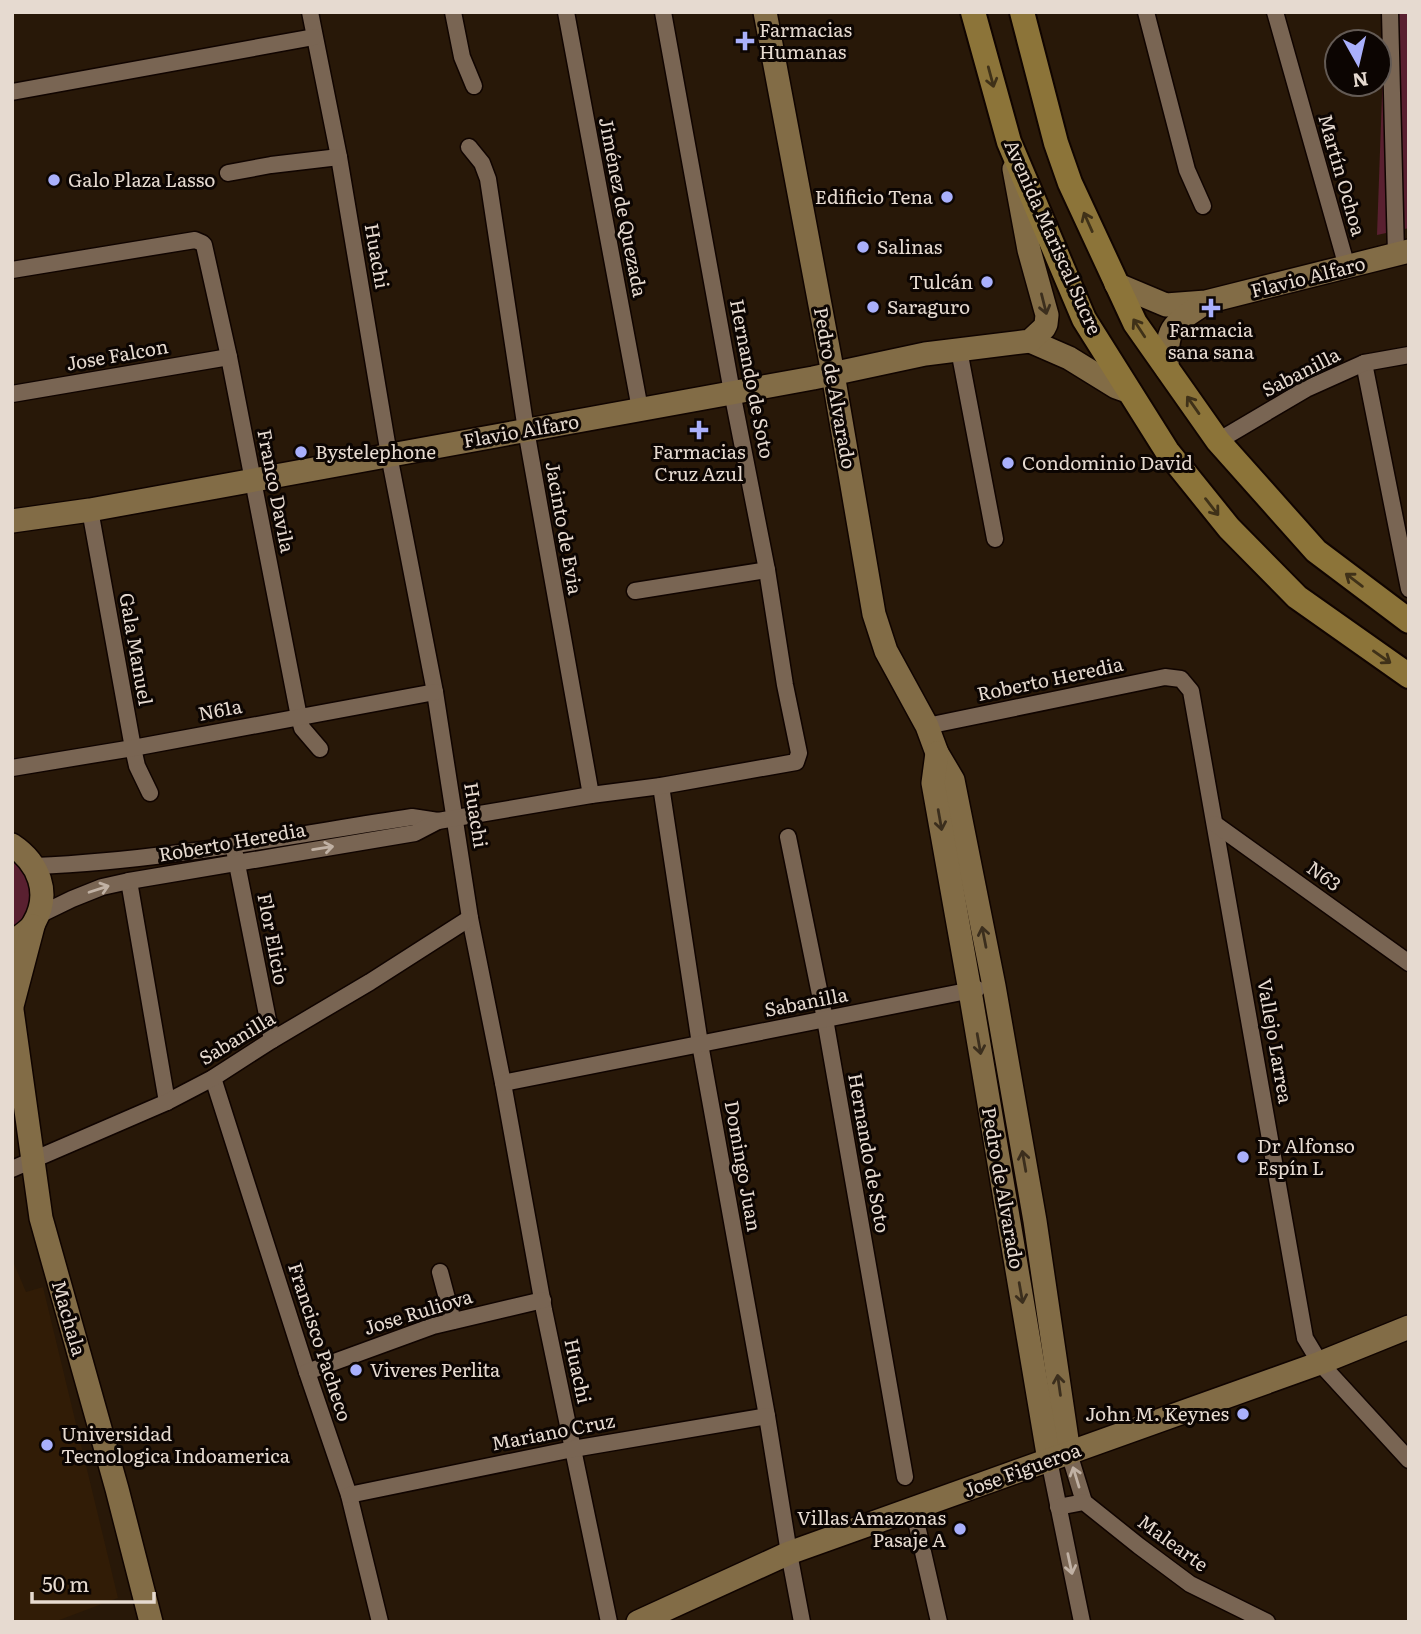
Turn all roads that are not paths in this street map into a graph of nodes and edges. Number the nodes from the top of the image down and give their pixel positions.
1 (310, 12) edge
2 (453, 12) edge
3 (566, 12) edge
4 (663, 12) edge
5 (765, 12) edge
6 (974, 12) edge
7 (1022, 12) edge
8 (1146, 12) edge
9 (1275, 12) edge
10 (1390, 12) edge
11 (314, 37) junction
12 (474, 86) dead end
13 (12, 92) edge
14 (1009, 142) junction
15 (469, 148) dead end
16 (339, 157) junction
17 (228, 173) dead end
18 (1203, 206) dead end
19 (1402, 253) edge
20 (1347, 268) junction
21 (12, 270) edge
22 (1116, 284) junction
23 (1206, 302) junction
24 (1030, 341) junction
25 (959, 350) junction
26 (1409, 355) edge
27 (229, 357) junction
28 (1364, 363) junction
29 (1167, 369) junction
30 (833, 374) junction
31 (733, 392) junction
32 (1130, 392) junction
33 (12, 394) edge
34 (640, 409) junction
35 (526, 430) junction
36 (1218, 441) junction
37 (389, 455) junction
38 (253, 480) junction
39 (90, 510) junction
40 (12, 521) edge
41 (995, 539) dead end
42 (767, 570) junction
43 (1409, 589) edge
44 (635, 591) dead end
45 (1409, 621) edge
46 (1409, 676) edge
47 (1181, 679) joint
48 (435, 692) junction
49 (299, 717) junction
50 (927, 726) junction
51 (133, 748) junction
52 (320, 749) dead end
53 (799, 753) joint
54 (937, 753) junction
55 (12, 768) edge
56 (661, 786) junction
57 (150, 793) dead end
58 (591, 795) junction
59 (455, 818) junction
60 (438, 821) junction
61 (1215, 824) junction
62 (788, 837) dead end
63 (12, 845) edge
64 (233, 845) junction
65 (237, 862) junction
66 (35, 866) junction
67 (128, 881) junction
68 (470, 918) junction
69 (35, 921) junction
70 (12, 942) edge
71 (1409, 963) edge
72 (994, 986) junction
73 (970, 991) junction
74 (12, 1008) edge
75 (824, 1019) junction
76 (272, 1040) junction
77 (700, 1044) junction
78 (213, 1078) junction
79 (503, 1083) junction
80 (167, 1102) junction
81 (34, 1160) junction
82 (12, 1170) edge
83 (440, 1272) dead end
84 (543, 1300) junction
85 (453, 1321) junction
86 (1409, 1326) edge
87 (1320, 1363) junction
88 (307, 1372) junction
89 (767, 1416) junction
90 (573, 1449) junction
91 (1059, 1456) junction
92 (1409, 1460) edge
93 (905, 1477) dead end
94 (349, 1495) junction
95 (1084, 1502) junction
96 (1058, 1507) junction
97 (913, 1508) junction
98 (789, 1553) junction
99 (667, 1615) edge
100 (152, 1622) edge
101 (380, 1622) edge
102 (609, 1622) edge
103 (638, 1622) edge
104 (802, 1622) edge
105 (939, 1622) edge
106 (1082, 1622) edge
107 (1267, 1622) edge

1 - 11 street, Huachi
2 - 12 street
3 - 34 street, Jiménez de Quezada
4 - 31 street, Hernando de Soto
5 - 30 street, Pedro de Alvarado
6 -> 14 main road, Avenida Mariscal Sucre
22 -> 7 main road, Avenida Mariscal Sucre
8 - 18 street
9 - 20 street, Martín Ochoa
10 - 19 street
11 - 13 street
11 - 16 street, Huachi
14 -> 24 street
14 - 32 main road, Avenida Mariscal Sucre
15 - 35 street, Jacinto de Evia
16 - 17 street
16 - 37 street, Huachi
19 - 20 street, Flavio Alfaro
20 - 23 street, Flavio Alfaro
21 - 27 street, Franco Davila
22 - 23 street, Flavio Alfaro
29 -> 22 main road, Avenida Mariscal Sucre
23 - 29 street, Flavio Alfaro
24 - 25 street, Flavio Alfaro
24 - 32 street
25 - 30 street, Flavio Alfaro
25 - 41 street
26 - 28 street, Sabanilla
27 - 33 street, Jose Falcon
27 - 38 street, Franco Davila
28 - 36 street, Sabanilla
28 - 43 street
36 -> 29 main road, Avenida Mariscal Sucre
30 - 31 street, Flavio Alfaro
30 - 50 street, Pedro de Alvarado
31 - 34 street, Flavio Alfaro
31 - 42 street, Hernando de Soto
32 -> 46 main road, Avenida Mariscal Sucre
34 - 35 street, Flavio Alfaro
35 - 37 street, Flavio Alfaro
35 - 58 street, Jacinto de Evia
45 -> 36 main road, Avenida Mariscal Sucre
37 - 38 street, Flavio Alfaro
37 - 48 street, Huachi
38 - 39 street, Flavio Alfaro
38 - 49 street, Franco Davila
39 - 40 street, Flavio Alfaro
39 - 51 street, Gala Manuel
42 - 44 street
42 - 53 street, Hernando de Soto
47 - 50 street, Roberto Heredia
47 - 61 street, Vallejo Larrea
48 - 49 street, N61a
48 - 59 street, Huachi
49 - 51 street, N61a
49 - 52 street, Franco Davila
50 - 54 street, Pedro de Alvarado
51 - 55 street, N61a
51 - 57 street, Gala Manuel
53 - 56 street, Roberto Heredia
72 -> 54 street, Pedro de Alvarado
54 -> 73 street, Pedro de Alvarado
56 - 58 street, Roberto Heredia
56 - 77 street, Domingo Juan
58 - 59 street, Roberto Heredia
59 - 60 street, Roberto Heredia
59 - 68 street, Huachi
60 - 64 street, Roberto Heredia
65 -> 60 street, Roberto Heredia
61 - 71 street, N63
61 - 87 street, Vallejo Larrea
62 - 75 street, Hernando de Soto
63 - 66 street
64 - 65 street, Flor Elicio
64 - 66 street, Roberto Heredia
65 - 67 street, Roberto Heredia
65 - 76 street, Flor Elicio
66 - 69 street, Machala
69 -> 67 street, Roberto Heredia
67 - 80 street
68 - 76 street, Sabanilla
68 - 79 street, Huachi
69 - 70 street
69 - 74 street, Machala
72 - 73 street, Sabanilla
91 -> 72 street, Pedro de Alvarado
73 - 75 street, Sabanilla
73 -> 91 street, Pedro de Alvarado
74 - 81 street, Machala
75 - 77 street, Sabanilla
75 - 93 street, Hernando de Soto
76 - 78 street, Sabanilla
77 - 79 street, Sabanilla
77 - 89 street, Domingo Juan
78 - 80 street, Sabanilla
78 - 88 street, Francisco Pacheco
79 - 84 street, Huachi
80 - 81 street, Sabanilla
81 - 82 street, Sabanilla
81 - 100 street, Machala
83 - 85 street
84 - 85 street, Jose Ruliova
84 - 90 street, Huachi
85 - 88 street, Jose Ruliova
86 - 87 street, Jose Figueroa
87 - 91 street, Jose Figueroa
87 - 92 street, Vallejo Larrea
88 - 94 street, Francisco Pacheco
89 - 90 street, Mariano Cruz
89 - 98 street, Domingo Juan
90 - 94 street, Mariano Cruz
90 - 102 street, Huachi
95 -> 91 street, Pedro de Alvarado
91 - 96 street, Pedro de Alvarado
91 - 97 street, Jose Figueroa
94 - 101 street, Francisco Pacheco
95 - 96 street
95 - 107 street, Malearte
96 -> 106 street, Pedro de Alvarado
97 - 98 street, Jose Figueroa
97 - 105 street
98 - 99 street, Jose Figueroa
98 - 104 street, Domingo Juan
99 - 103 street, Jose Figueroa

